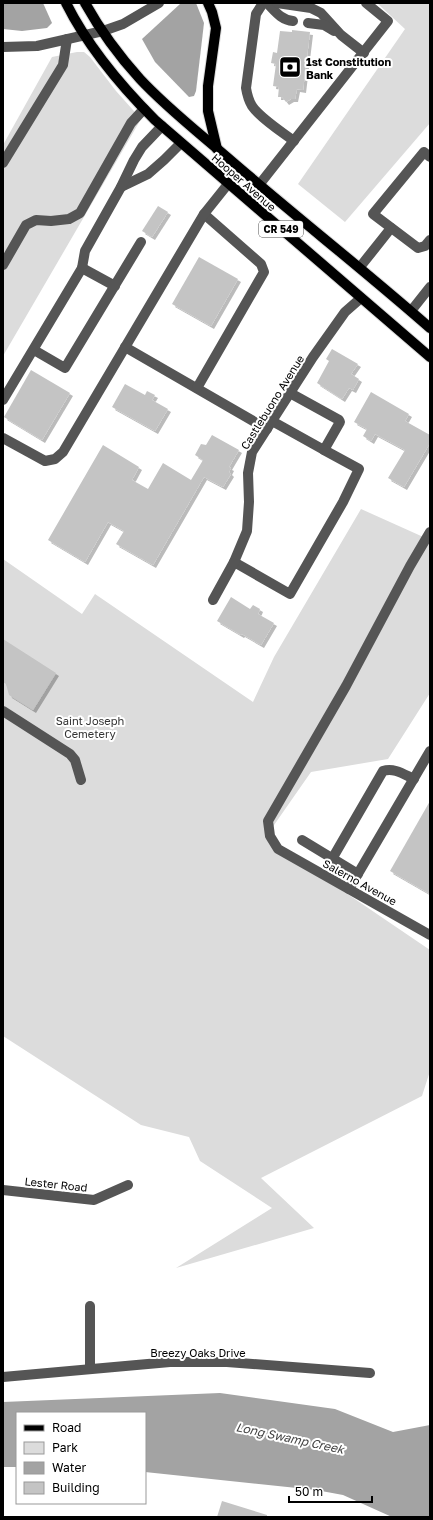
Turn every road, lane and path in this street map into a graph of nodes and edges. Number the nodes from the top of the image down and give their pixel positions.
1 (66, 3) edge
2 (85, 3) edge
3 (159, 3) edge
4 (208, 3) edge
5 (263, 3) edge
6 (267, 3) edge
7 (276, 3) edge
8 (366, 3) edge
9 (293, 21) dead end
10 (308, 23) dead end
11 (103, 31) junction
12 (84, 35) junction
13 (341, 35) junction
14 (67, 39) junction
15 (3, 47) edge
16 (364, 52) junction
17 (144, 109) junction
18 (162, 126) junction
19 (294, 141) junction
20 (181, 142) junction
21 (217, 149) junction
22 (428, 151) edge
23 (3, 164) edge
24 (228, 184) junction
25 (259, 185) junction
26 (121, 187) junction
27 (204, 214) junction
28 (391, 228) junction
29 (430, 240) edge
30 (141, 242) dead end
31 (3, 264) edge
32 (360, 267) junction
33 (82, 268) junction
34 (115, 286) junction
35 (430, 287) edge
36 (361, 298) junction
37 (411, 311) junction
38 (430, 328) edge
39 (125, 347) junction
40 (34, 350) junction
41 (430, 357) edge
42 (197, 388) junction
43 (290, 393) junction
44 (3, 400) edge
45 (269, 425) junction
46 (3, 438) edge
47 (324, 450) junction
48 (430, 532) edge
49 (234, 562) junction
50 (213, 600) dead end
51 (3, 711) edge
52 (430, 751) edge
53 (414, 779) junction
54 (81, 780) dead end
55 (302, 840) dead end
56 (332, 859) junction
57 (358, 874) junction
58 (349, 889) junction
59 (430, 936) edge
60 (128, 1185) dead end
61 (3, 1190) edge
62 (90, 1306) dead end
63 (90, 1369) junction
64 (370, 1374) dead end
65 (3, 1377) edge

1 - 12 main road, Hooper Avenue / CR 549
2 - 11 main road, Hooper Avenue / CR 549
3 - 11 street
4 - 21 main road
5 - 19 street
6 - 9 street
7 - 13 street
8 - 16 street
10 - 13 street
11 - 12 street
11 - 21 main road, Hooper Avenue / CR 549
12 - 14 street
12 - 17 main road, Hooper Avenue / CR 549
13 - 16 street
14 - 15 street
14 - 23 street
16 - 19 street
17 - 18 main road, Hooper Avenue / CR 549
17 - 31 street
18 - 20 main road, Hooper Avenue / CR 549
18 - 26 street
19 - 25 street
20 - 24 main road, Hooper Avenue / CR 549
20 - 26 street
21 - 25 main road, Hooper Avenue / CR 549
22 - 28 street
24 - 27 street
24 - 36 main road, Hooper Avenue / CR 549
25 - 32 main road, Hooper Avenue / CR 549
26 - 33 street
27 - 39 street
27 - 42 street
28 - 29 street
28 - 32 street
30 - 34 street
32 - 37 main road, Hooper Avenue / CR 549
33 - 34 street
33 - 40 street
34 - 40 street
35 - 37 street
36 - 41 main road, Hooper Avenue / CR 549
36 - 43 street, Castlebuono Avenue
37 - 38 main road, Hooper Avenue / CR 549
39 - 42 street
39 - 46 street
40 - 44 street
42 - 45 street
43 - 45 street, Castlebuono Avenue
43 - 47 street
45 - 47 street
45 - 49 street, Castlebuono Avenue
47 - 49 street
48 - 58 street, Salerno Avenue
49 - 50 street, Castlebuono Avenue
51 - 54 street
52 - 53 street
53 - 56 street
53 - 57 street
55 - 56 street
56 - 57 street
57 - 58 street
58 - 59 street, Salerno Avenue
60 - 61 street, Lester Road
62 - 63 street
63 - 64 street, Breezy Oaks Drive
63 - 65 street, Breezy Oaks Drive

